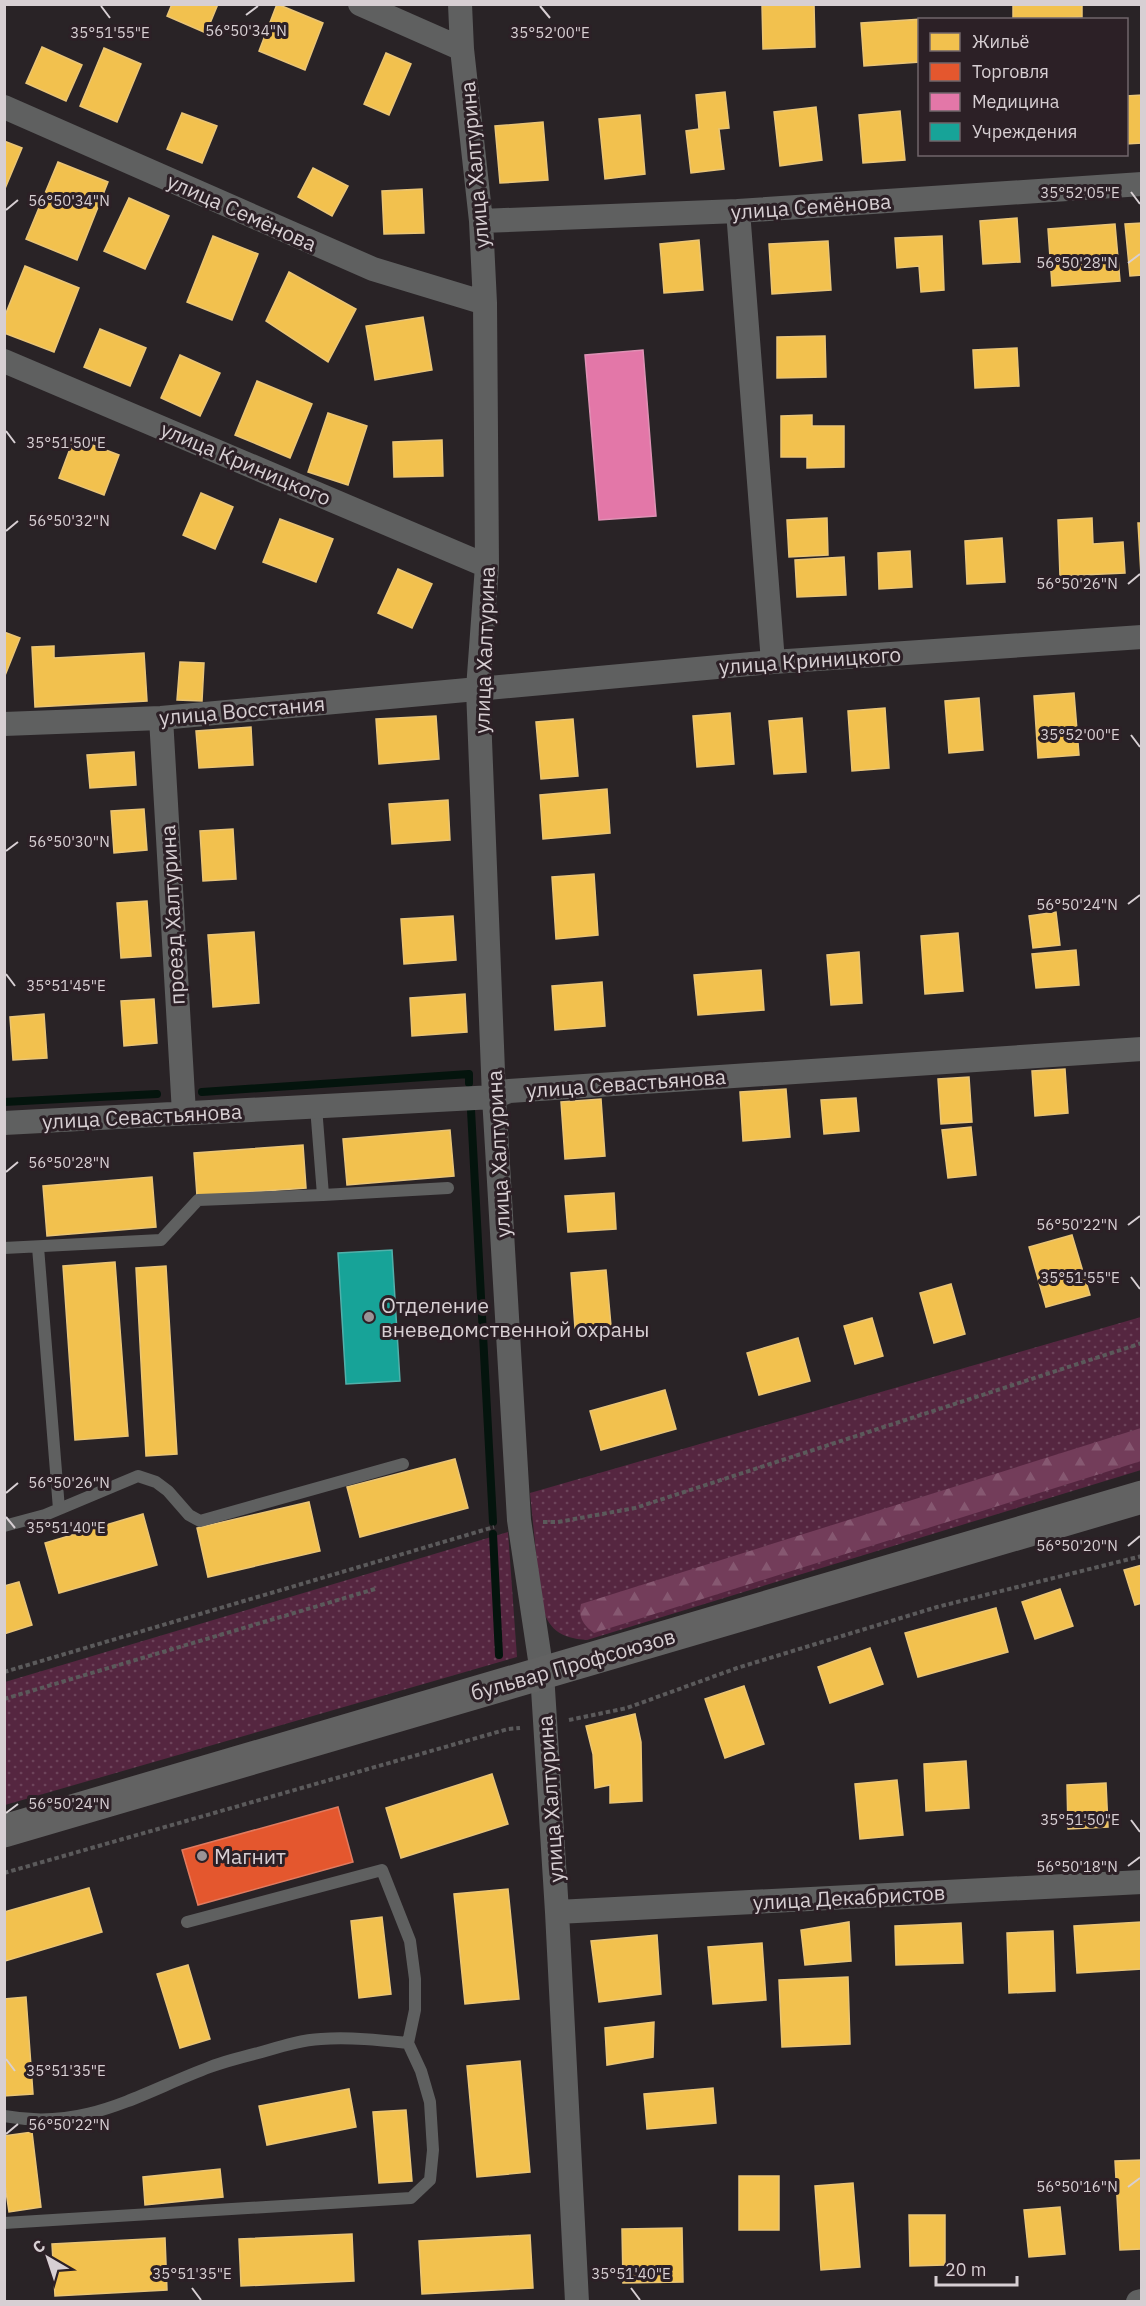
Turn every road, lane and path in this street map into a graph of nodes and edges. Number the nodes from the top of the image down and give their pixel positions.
1 (360, 4) edge
2 (460, 4) edge
3 (462, 49) junction
4 (4, 107) edge
5 (1142, 184) edge
6 (738, 211) junction
7 (481, 221) junction
8 (485, 303) junction
9 (4, 361) edge
10 (487, 566) junction
11 (1142, 637) edge
12 (773, 662) junction
13 (478, 689) junction
14 (161, 718) junction
15 (4, 724) edge
16 (1142, 1049) edge
17 (494, 1097) junction
18 (316, 1107) junction
19 (184, 1113) junction
20 (4, 1123) edge
21 (448, 1188) dead end
22 (323, 1196) junction
23 (38, 1247) junction
24 (4, 1248) edge
25 (1142, 1343) edge
26 (403, 1464) dead end
27 (1142, 1497) edge
28 (58, 1509) junction
29 (519, 1520) junction
30 (4, 1526) edge
31 (1142, 1556) edge
32 (375, 1589) dead end
33 (4, 1672) edge
34 (542, 1674) junction
35 (4, 1699) edge
36 (545, 1725) junction
37 (4, 1831) edge
38 (4, 1873) edge
39 (1142, 1882) edge
40 (557, 1912) junction
41 (187, 1922) dead end
42 (408, 2043) junction
43 (4, 2116) edge
44 (4, 2223) edge
45 (577, 2301) edge

1 - 3 street
2 - 3 street, улица Халтурина
3 - 7 street, улица Халтурина
4 - 8 street, улица Семёнова
5 - 6 street, улица Семёнова
6 - 7 street, улица Семёнова
6 - 12 street
7 - 8 street, улица Халтурина
8 - 10 street, улица Халтурина
9 - 10 street, улица Криницкого
10 - 13 street, улица Халтурина
11 - 12 street, улица Криницкого
12 - 13 street, улица Криницкого
13 - 14 street, улица Восстания
13 - 17 street, улица Халтурина
14 - 15 street, улица Восстания
14 - 19 street, проезд Халтурина
16 - 17 street, улица Севастьянова
17 - 18 street, улица Севастьянова
17 - 29 street, улица Халтурина
18 - 19 street, улица Севастьянова
18 - 22 lane
19 - 20 street, улица Севастьянова
21 - 22 lane
22 - 23 lane
23 - 24 lane
23 - 28 lane
25 - 29 path
26 - 28 lane
27 - 34 main road, бульвар Профсоюзов
28 - 30 lane
29 - 33 path
29 - 34 street, улица Халтурина
31 - 36 path
32 - 35 path
34 - 36 street, улица Халтурина
34 - 37 main road, бульвар Профсоюзов
36 - 38 path
36 - 40 street, улица Халтурина
39 - 40 street, улица Декабристов
40 - 45 street, улица Халтурина
41 - 42 lane
42 - 43 lane
42 - 44 lane

